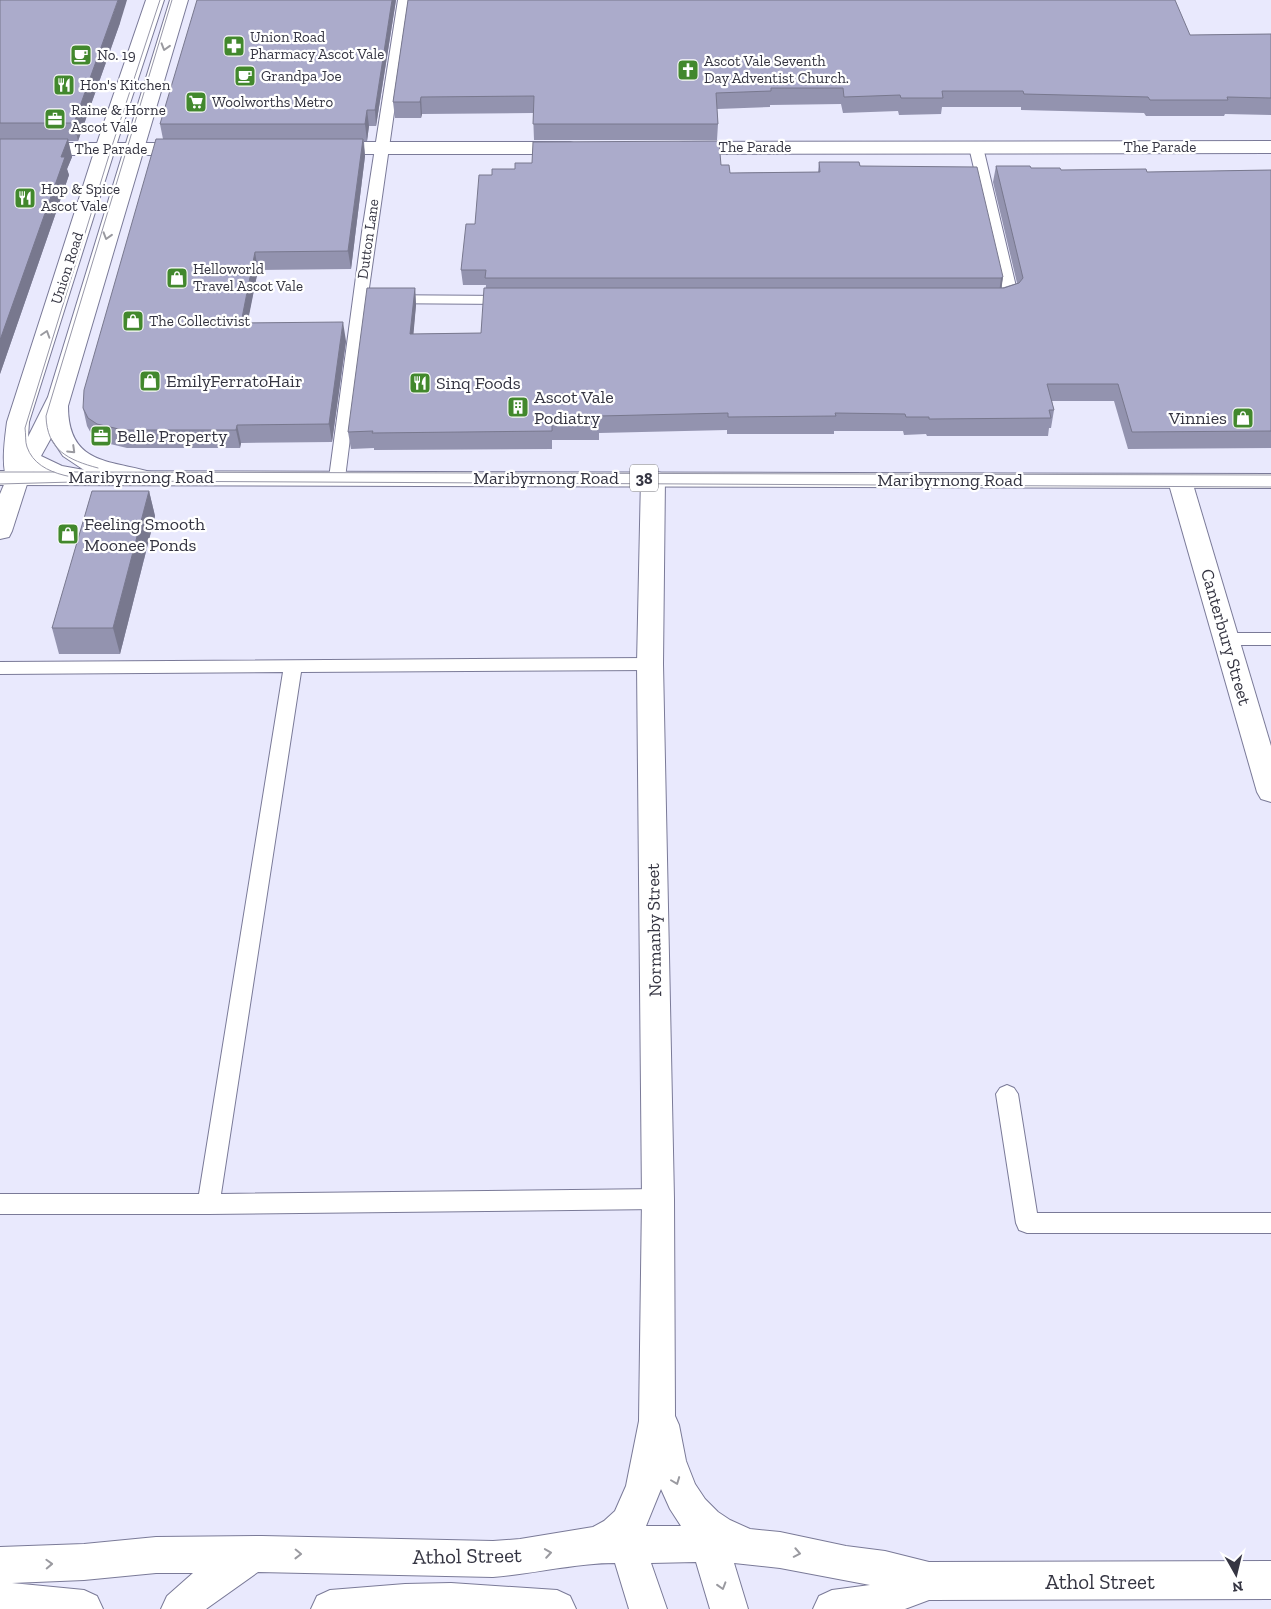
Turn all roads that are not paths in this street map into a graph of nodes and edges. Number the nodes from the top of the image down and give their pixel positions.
1 (155, 0) edge
2 (179, 0) edge
3 (404, 0) edge
4 (976, 147) junction
5 (1271, 147) edge
6 (314, 148) edge
7 (383, 148) junction
8 (592, 148) edge
9 (661, 148) edge
10 (0, 149) edge
11 (105, 149) junction
12 (206, 149) edge
13 (133, 150) junction
14 (360, 299) junction
15 (981, 299) edge
16 (519, 300) edge
17 (61, 389) junction
18 (17, 427) junction
19 (0, 460) edge
20 (15, 471) edge
21 (143, 477) junction
22 (337, 478) junction
23 (653, 478) junction
24 (1180, 481) junction
25 (1271, 481) edge
26 (0, 531) edge
27 (1227, 639) junction
28 (1271, 639) edge
29 (650, 664) junction
30 (293, 665) junction
31 (0, 668) edge
32 (1271, 792) edge
33 (1007, 1094) dead end
34 (658, 1199) junction
35 (0, 1204) edge
36 (208, 1204) junction
37 (1271, 1223) edge
38 (658, 1382) junction
39 (708, 1536) junction
40 (617, 1538) junction
41 (251, 1555) junction
42 (0, 1565) edge
43 (1271, 1580) edge
44 (929, 1581) junction
45 (0, 1601) edge
46 (84, 1609) edge
47 (180, 1609) edge
48 (330, 1609) edge
49 (557, 1609) edge
50 (648, 1609) edge
51 (729, 1609) edge
52 (832, 1609) edge

1 - 11 street, Union Road
2 -> 13 street, Union Road
3 - 7 lane, Dutton Lane
4 - 5 street, The Parade
4 - 9 street, The Parade
4 - 15 lane
6 - 7 street
7 - 8 street
7 - 14 lane, Dutton Lane
10 - 11 street, The Parade
11 - 13 street, The Parade
18 -> 11 street, Union Road
12 - 13 street, The Parade
13 -> 17 street, Union Road
14 - 16 lane
14 - 22 lane, Dutton Lane
17 - 20 street, Union Road
17 -> 21 street, Union Road
18 - 19 street, Union Road
18 - 20 street
20 - 21 street, Maribyrnong Road / 38
20 - 26 street, Union Road
21 - 22 street, Maribyrnong Road / 38
22 - 23 street, Maribyrnong Road / 38
23 - 24 street, Maribyrnong Road / 38
23 - 29 street, Normanby Street
24 - 25 street, Maribyrnong Road / 38
24 - 27 street, Canterbury Street
27 - 28 lane
27 - 32 street, Canterbury Street
29 - 30 lane
29 - 34 street, Normanby Street
30 - 31 lane
30 - 36 lane
33 - 37 lane
34 - 36 lane
34 - 38 street, Normanby Street
35 - 36 lane
38 -> 39 street, Normanby Street
38 - 40 street, Normanby Street
39 - 40 street, Athol Street
39 -> 44 street, Athol Street
39 -> 51 street
41 -> 40 street, Athol Street
40 - 50 street
42 -> 41 street, Athol Street
41 - 47 street
43 - 44 street, Athol Street
44 - 52 street, Athol Street
45 - 46 street
48 - 49 street

